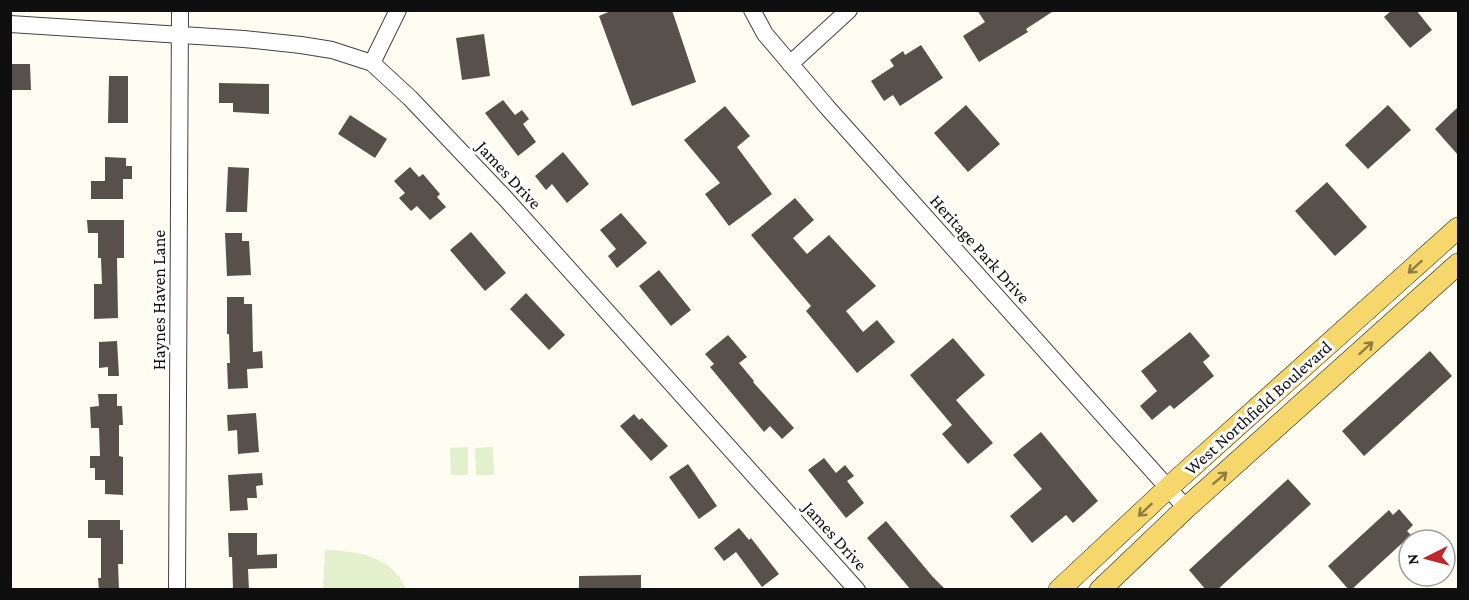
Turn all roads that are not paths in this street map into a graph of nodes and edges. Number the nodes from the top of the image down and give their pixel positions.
1 (180, 10) edge
2 (398, 10) edge
3 (752, 10) edge
4 (849, 10) edge
5 (10, 24) edge
6 (180, 35) junction
7 (372, 63) junction
8 (790, 64) junction
9 (1458, 228) edge
10 (1458, 264) edge
11 (1266, 401) junction
12 (1286, 421) junction
13 (1168, 488) junction
14 (1186, 508) junction
15 (177, 590) edge
16 (857, 590) edge
17 (1059, 590) edge
18 (1100, 590) edge

1 - 6 street, Haynes Haven Lane
2 - 7 street
3 - 8 street, Heritage Park Drive
4 - 8 street
5 - 6 street, James Drive
6 - 7 street, James Drive
6 - 15 street, Haynes Haven Lane
7 - 16 street, James Drive
8 - 13 street, Heritage Park Drive
9 -> 11 main road, West Northfield Boulevard
12 -> 10 main road, West Northfield Boulevard
11 - 12 main road
11 - 13 main road, West Northfield Boulevard
14 -> 12 main road, West Northfield Boulevard
13 - 14 street, Heritage Park Drive
13 -> 17 main road, West Northfield Boulevard
14 - 18 main road, West Northfield Boulevard

